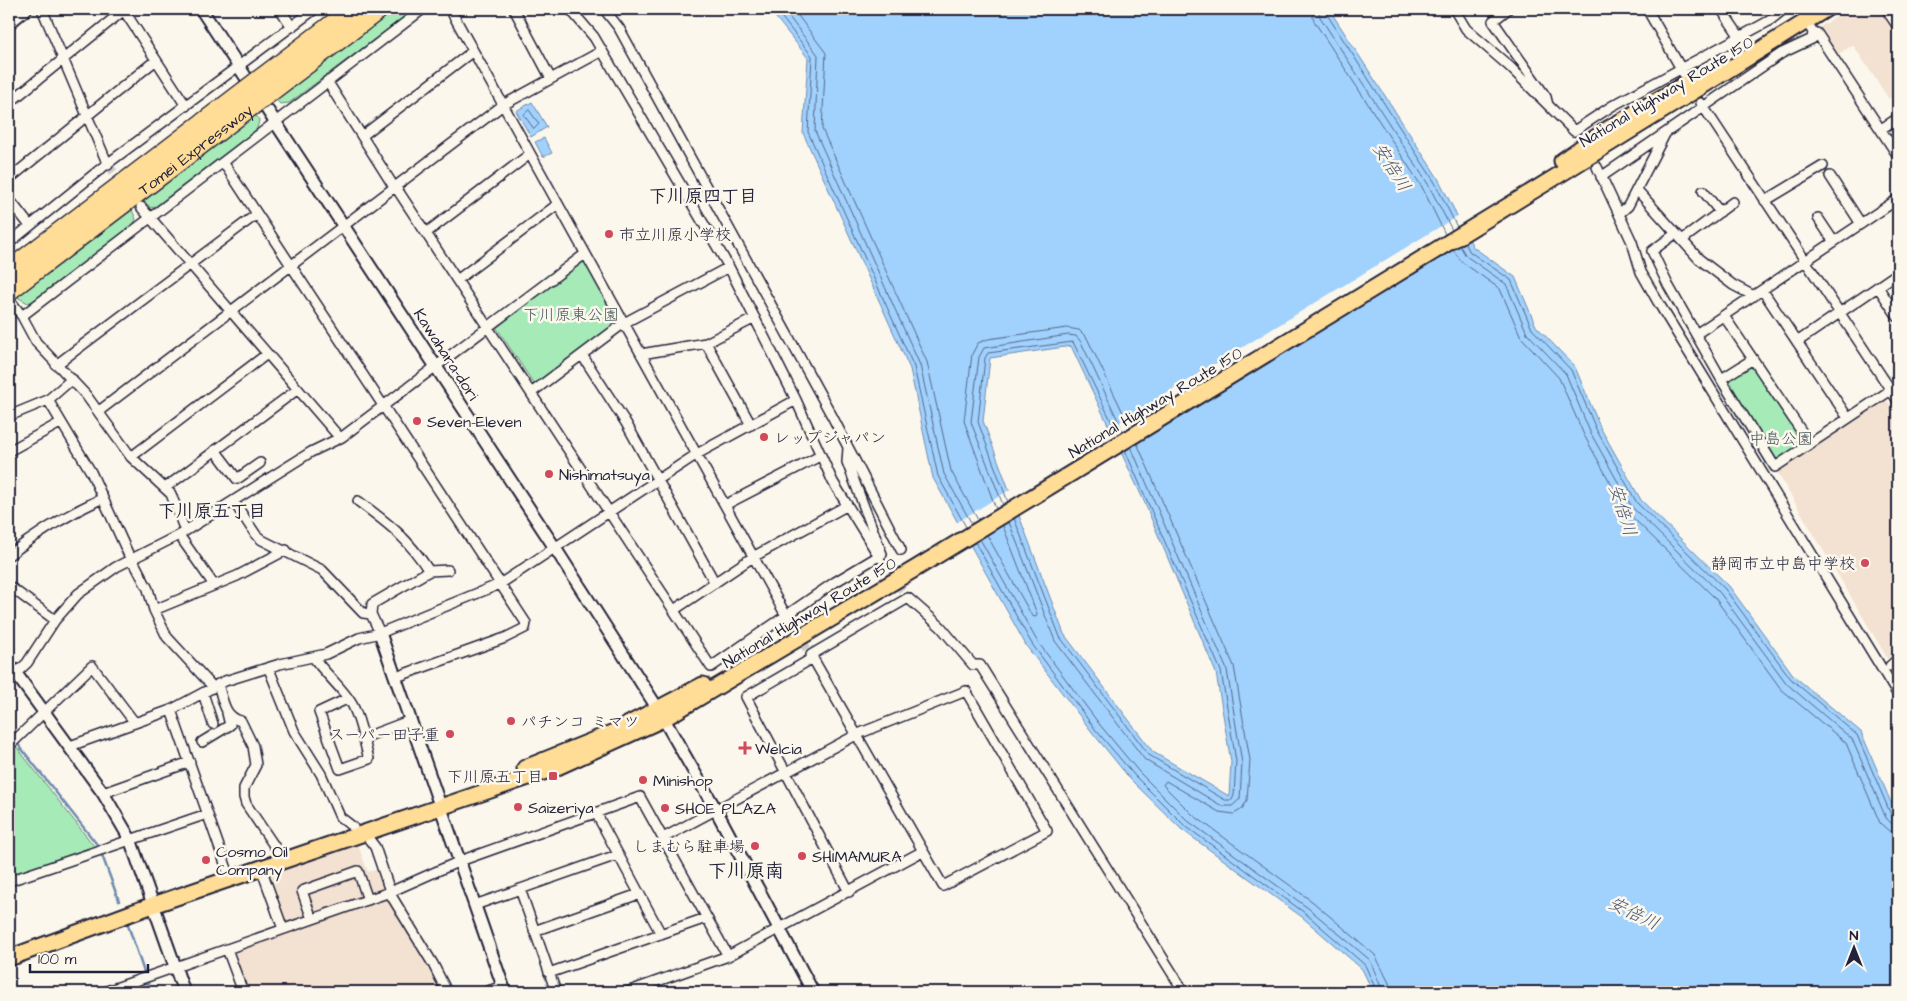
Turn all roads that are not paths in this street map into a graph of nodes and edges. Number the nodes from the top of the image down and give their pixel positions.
1 (26, 9) edge
2 (42, 9) edge
3 (123, 9) edge
4 (201, 9) edge
5 (280, 9) edge
6 (316, 9) edge
7 (352, 9) edge
8 (380, 9) edge
9 (423, 9) edge
10 (450, 9) edge
11 (514, 9) edge
12 (570, 9) edge
13 (604, 9) edge
14 (1454, 9) edge
15 (1508, 9) edge
16 (1647, 9) edge
17 (1721, 9) edge
18 (1784, 9) edge
19 (1826, 9) edge
20 (1834, 9) edge
21 (1886, 9) edge
22 (1810, 16) edge
23 (9, 23) edge
24 (292, 27) junction
25 (1898, 27) edge
26 (1740, 37) junction
27 (473, 51) junction
28 (602, 51) junction
29 (62, 59) junction
30 (156, 60) junction
31 (239, 68) junction
32 (1682, 71) junction
33 (1716, 74) junction
34 (552, 79) junction
35 (327, 81) junction
36 (267, 84) junction
37 (9, 103) edge
38 (503, 105) junction
39 (1703, 105) junction
40 (186, 106) junction
41 (1549, 108) junction
42 (87, 116) junction
43 (1898, 118) edge
44 (274, 122) junction
45 (1881, 129) junction
46 (1665, 133) junction
47 (362, 136) junction
48 (530, 154) junction
49 (1898, 156) edge
50 (223, 162) junction
51 (108, 165) junction
52 (1565, 166) junction
53 (1823, 166) dead end
54 (1597, 168) tunnel mouth
55 (1830, 176) dead end
56 (1601, 177) junction
57 (9, 179) edge
58 (395, 186) junction
59 (1637, 190) junction
60 (1703, 191) dead end
61 (9, 199) edge
62 (1898, 199) edge
63 (1765, 201) junction
64 (1733, 202) dead end
65 (558, 204) junction
66 (141, 207) dead end
67 (1720, 212) junction
68 (257, 214) junction
69 (1620, 214) junction
70 (150, 218) junction
71 (1818, 218) dead end
72 (1862, 224) junction
73 (30, 226) junction
74 (343, 226) junction
75 (426, 233) junction
76 (1679, 237) junction
77 (1834, 242) junction
78 (9, 243) edge
79 (585, 254) junction
80 (1806, 262) junction
81 (290, 265) junction
82 (190, 266) junction
83 (729, 267) junction
84 (1898, 273) edge
85 (457, 280) junction
86 (11, 286) edge
87 (1878, 287) junction
88 (1763, 291) junction
89 (1754, 296) junction
90 (230, 311) junction
91 (1840, 313) junction
92 (22, 316) junction
93 (1724, 316) junction
94 (1898, 317) edge
95 (755, 318) junction
96 (624, 323) junction
97 (488, 327) junction
98 (1696, 334) junction
99 (1797, 342) junction
100 (706, 343) junction
101 (267, 354) junction
102 (641, 354) junction
103 (582, 355) junction
104 (1753, 359) junction
105 (56, 366) junction
106 (436, 367) junction
107 (1722, 378) junction
108 (72, 379) junction
109 (298, 389) junction
110 (1890, 390) junction
111 (531, 393) junction
112 (48, 400) junction
113 (796, 400) junction
114 (1898, 401) edge
115 (383, 406) junction
116 (98, 411) junction
117 (9, 416) edge
118 (1848, 418) junction
119 (60, 423) junction
120 (751, 425) junction
121 (340, 438) junction
122 (1810, 444) junction
123 (848, 448) junction
124 (215, 450) junction
125 (9, 451) edge
126 (697, 454) junction
127 (820, 456) junction
128 (131, 457) junction
129 (260, 463) dead end
130 (658, 480) junction
131 (165, 488) junction
132 (103, 498) junction
133 (358, 501) dead end
134 (234, 502) junction
135 (725, 505) junction
136 (846, 506) junction
137 (609, 512) junction
138 (182, 533) junction
139 (555, 548) junction
140 (286, 550) junction
141 (9, 555) edge
142 (754, 557) junction
143 (911, 558) junction
144 (880, 559) junction
145 (131, 560) junction
146 (448, 570) dead end
147 (429, 571) junction
148 (714, 583) junction
149 (500, 584) junction
150 (214, 585) junction
151 (9, 586) edge
152 (154, 610) junction
153 (674, 610) junction
154 (371, 614) junction
155 (788, 619) junction
156 (55, 620) junction
157 (380, 633) junction
158 (811, 654) junction
159 (314, 658) junction
160 (1898, 659) edge
161 (9, 664) edge
162 (1890, 666) dead end
163 (269, 669) junction
164 (12, 677) edge
165 (396, 677) junction
166 (215, 686) junction
167 (203, 693) junction
168 (1898, 696) edge
169 (347, 699) junction
170 (171, 710) junction
171 (44, 711) junction
172 (227, 713) junction
173 (661, 714) junction
174 (411, 720) junction
175 (135, 723) junction
176 (214, 724) dead end
177 (858, 734) junction
178 (363, 738) junction
179 (202, 742) dead end
180 (9, 746) edge
181 (70, 746) junction
182 (190, 762) junction
183 (786, 772) junction
184 (103, 792) junction
185 (440, 803) junction
186 (716, 810) junction
187 (596, 813) junction
188 (207, 814) junction
189 (359, 831) junction
190 (663, 838) junction
191 (130, 839) junction
192 (923, 852) junction
193 (279, 853) junction
194 (617, 855) junction
195 (460, 861) junction
196 (261, 868) junction
197 (228, 872) junction
198 (9, 881) edge
199 (520, 889) junction
200 (390, 892) junction
201 (850, 892) junction
202 (639, 894) junction
203 (368, 900) junction
204 (152, 902) junction
205 (475, 905) junction
206 (706, 918) junction
207 (312, 919) junction
208 (283, 929) junction
209 (779, 930) junction
210 (534, 931) junction
211 (661, 934) junction
212 (9, 949) edge
213 (227, 949) junction
214 (728, 956) junction
215 (9, 958) edge
216 (176, 968) junction
217 (549, 973) junction
218 (504, 989) edge
219 (647, 989) edge
220 (104, 992) edge
221 (184, 992) edge
222 (242, 992) edge
223 (447, 992) edge
224 (485, 992) edge
225 (556, 992) edge
226 (627, 992) edge
227 (813, 992) edge
228 (1184, 992) edge

1 - 23 street
2 - 29 street
3 - 29 street
3 - 30 street
4 - 31 street, Kawahara-dori
5 - 24 street
6 - 24 street
7 - 36 highway, Tomei Expressway
8 - 36 highway, Tomei Expressway
9 - 35 street
10 - 27 street
11 - 34 street
12 - 28 street
13 - 123 street
14 - 41 street
15 - 41 street
16 - 32 street
17 - 26 street
18 - 26 street
19 - 33 highway
20 - 22 highway, National Highway Route 150
21 - 25 street
22 - 33 highway
22 - 39 street
22 - 45 street
22 - 52 highway, National Highway Route 150
24 - 31 street
26 - 32 street
27 - 38 street
27 - 47 street
28 - 34 street
28 - 83 street
29 - 37 street
29 - 42 street
30 - 40 street
30 - 42 street
31 - 40 street
31 - 44 street, Kawahara-dori
32 - 41 street
33 - 52 highway, National Highway Route 150
34 - 38 street
35 - 44 street
35 - 47 street
36 - 86 highway, Tomei Expressway, bridge
38 - 48 street
38 - 58 street
39 - 46 street
39 - 63 street
40 - 51 street
42 - 51 street
42 - 57 street
43 - 45 street
44 - 50 street
44 - 74 street, Kawahara-dori
45 - 49 street
46 - 56 street
46 - 59 street
47 - 58 street
48 - 65 street
48 - 75 street
50 - 68 street
50 - 70 street
51 - 73 street
52 - 143 highway, National Highway Route 150
53 - 63 street
54 - 56 street
55 - 72 street
56 - 69 street
58 - 74 street
58 - 75 street
59 - 69 street
59 - 76 street
60 - 67 street
61 - 73 street
62 - 72 street
63 - 80 street
64 - 67 street
65 - 79 street
65 - 85 street
66 - 70 street
67 - 76 street
68 - 81 street
68 - 82 street
69 - 168 street
70 - 82 street
70 - 92 street
71 - 77 street
72 - 77 street
73 - 78 street
74 - 81 street
74 - 106 street, Kawahara-dori
75 - 85 street
76 - 89 street
76 - 98 street
77 - 80 street
79 - 96 street
79 - 97 street
80 - 88 street
80 - 91 street
81 - 90 street
81 - 115 street
82 - 90 street
82 - 105 street
83 - 95 street
83 - 96 street
84 - 87 street
85 - 97 street
86 - 92 street
87 - 91 street
87 - 94 street
88 - 89 street
88 - 99 street
89 - 93 street
90 - 101 street
90 - 116 street
91 - 99 street
91 - 110 street
92 - 105 street
93 - 98 street
93 - 104 street
95 - 100 street
95 - 113 street
96 - 102 street
96 - 103 street
97 - 106 street
97 - 111 street
98 - 107 street
99 - 118 street
100 - 102 street
100 - 120 street
101 - 109 street
101 - 128 street
102 - 126 street
103 - 111 street
103 - 130 street
104 - 107 street
104 - 122 street
105 - 108 street
106 - 115 street
106 - 139 street, Kawahara-dori
107 - 122 street
108 - 112 street
108 - 116 street
109 - 121 street
109 - 124 street
110 - 114 street
110 - 118 street
111 - 137 street
112 - 117 street
112 - 119 street
113 - 120 street
113 - 127 street
115 - 121 street
115 - 149 street
116 - 128 street
118 - 122 street
119 - 125 street
119 - 132 street
120 - 126 street
121 - 134 street
123 - 143 street
123 - 144 street
124 - 129 street
124 - 131 street
126 - 130 street
126 - 135 street
127 - 135 street
127 - 136 street
128 - 131 street
130 - 137 street
130 - 148 street
131 - 138 street
132 - 141 street
132 - 145 street
133 - 147 street
134 - 138 street
134 - 140 street
135 - 142 street
136 - 142 street
136 - 144 street
137 - 139 street
137 - 153 street
138 - 145 street
138 - 150 street
139 - 149 street
139 - 173 street, Kawahara-dori
140 - 150 street
140 - 154 street
142 - 148 street
142 - 155 street
143 - 173 highway, National Highway Route 150
144 - 155 street
145 - 152 street
145 - 156 street
146 - 147 street
147 - 154 street
148 - 153 street
149 - 157 street
149 - 165 street
150 - 152 street
151 - 156 street
152 - 166 street
153 - 155 street
154 - 157 street
156 - 164 street
157 - 159 street
157 - 165 street
158 - 177 street
158 - 183 street
158 - 228 street
159 - 163 street
159 - 169 street
160 - 162 street
161 - 164 street
163 - 166 street
163 - 189 street
164 - 171 street
165 - 174 street
166 - 167 street
166 - 172 street
167 - 170 street
167 - 176 street
169 - 178 street
169 - 178 street
170 - 175 street
170 - 182 street
171 - 175 street
171 - 180 street
171 - 181 street
172 - 179 street
172 - 193 street
173 - 185 highway, National Highway Route 150
173 - 186 street, Kawahara-dori
174 - 178 street
174 - 185 street
175 - 181 street
177 - 183 street
177 - 192 street
177 - 192 street
181 - 184 street
182 - 184 street
182 - 188 street
183 - 186 street
183 - 201 street
184 - 191 street
185 - 189 highway, National Highway Route 150
185 - 195 street
186 - 190 street
186 - 209 street, Kawahara-dori
187 - 190 street
187 - 194 street
187 - 195 street
188 - 191 street
188 - 197 street
189 - 193 highway, National Highway Route 150
189 - 196 highway, National Highway Route 150
189 - 200 street
190 - 206 street
191 - 198 street
191 - 204 street
192 - 201 street
193 - 197 highway, National Highway Route 150
194 - 199 street
194 - 202 street
195 - 200 street
195 - 205 street
196 - 204 highway, National Highway Route 150
196 - 208 street
197 - 204 highway, National Highway Route 150
199 - 205 street
199 - 210 street
200 - 203 street
200 - 223 street
201 - 209 street
202 - 210 street
202 - 211 street
203 - 207 street
203 - 207 street
204 - 212 highway, National Highway Route 150
204 - 215 highway, National Highway Route 150
204 - 216 street
205 - 218 street
206 - 211 street
206 - 214 street
207 - 208 street
208 - 213 street
209 - 214 street
209 - 227 street, Kawahara-dori
210 - 217 street
211 - 217 street
213 - 216 street
213 - 222 street
214 - 219 street
216 - 220 street
216 - 221 street
217 - 225 street
218 - 224 street
219 - 226 street

